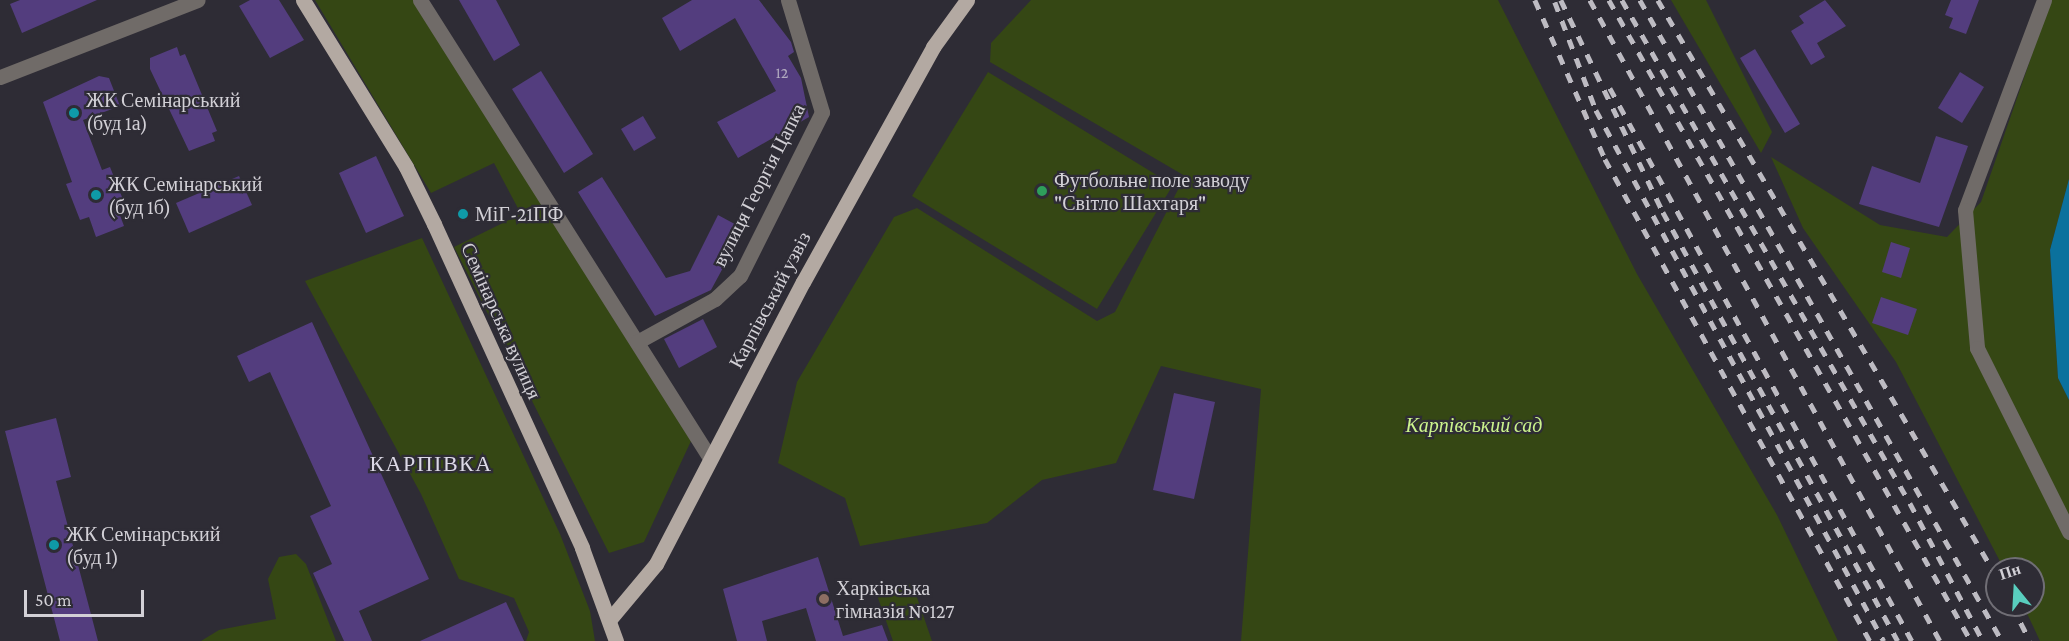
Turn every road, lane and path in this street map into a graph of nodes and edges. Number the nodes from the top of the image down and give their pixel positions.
1 (198, 0) edge
2 (303, 0) edge
3 (420, 0) edge
4 (788, 0) edge
5 (967, 0) edge
6 (2044, 0) edge
7 (0, 77) edge
8 (637, 342) junction
9 (710, 458) junction
10 (2069, 532) edge
11 (610, 619) junction
12 (616, 641) edge

1 - 7 street
2 - 11 main road, Семінарська вулиця
3 - 8 street
4 - 8 street, вулиця Георгія Цапка
5 - 9 main road, Карпівський узвіз
6 - 10 street
8 - 9 street
9 - 11 main road, Карпівський узвіз
11 - 12 main road, Семінарська вулиця

